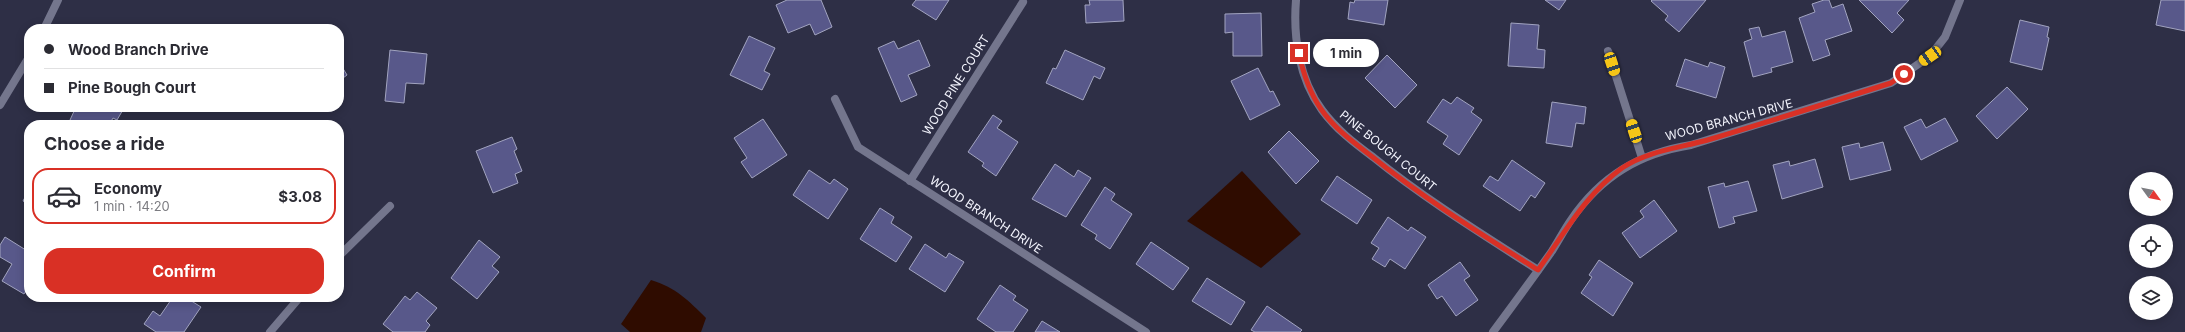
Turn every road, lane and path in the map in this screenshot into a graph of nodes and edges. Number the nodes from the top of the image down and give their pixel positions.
1 (58, 0) edge
2 (1296, 0) edge
3 (1960, 0) edge
4 (1023, 2) dead end
5 (46, 24) edge
6 (1608, 51) dead end
7 (24, 65) edge
8 (835, 99) dead end
9 (0, 105) edge
10 (1642, 158) junction
11 (910, 181) junction
12 (390, 206) dead end
13 (344, 251) edge
14 (1538, 270) junction
15 (296, 302) edge
16 (270, 332) edge
17 (1146, 332) edge
18 (1493, 332) edge

1 - 5 street
2 - 14 street, PINE BOUGH COURT
3 - 10 street, WOOD BRANCH DRIVE
4 - 11 street, WOOD PINE COURT
6 - 10 street
7 - 9 street
8 - 11 street, WOOD BRANCH DRIVE
10 - 14 street, WOOD BRANCH DRIVE
11 - 17 street, WOOD BRANCH DRIVE
12 - 13 street
14 - 18 street, WOOD BRANCH DRIVE
15 - 16 street

